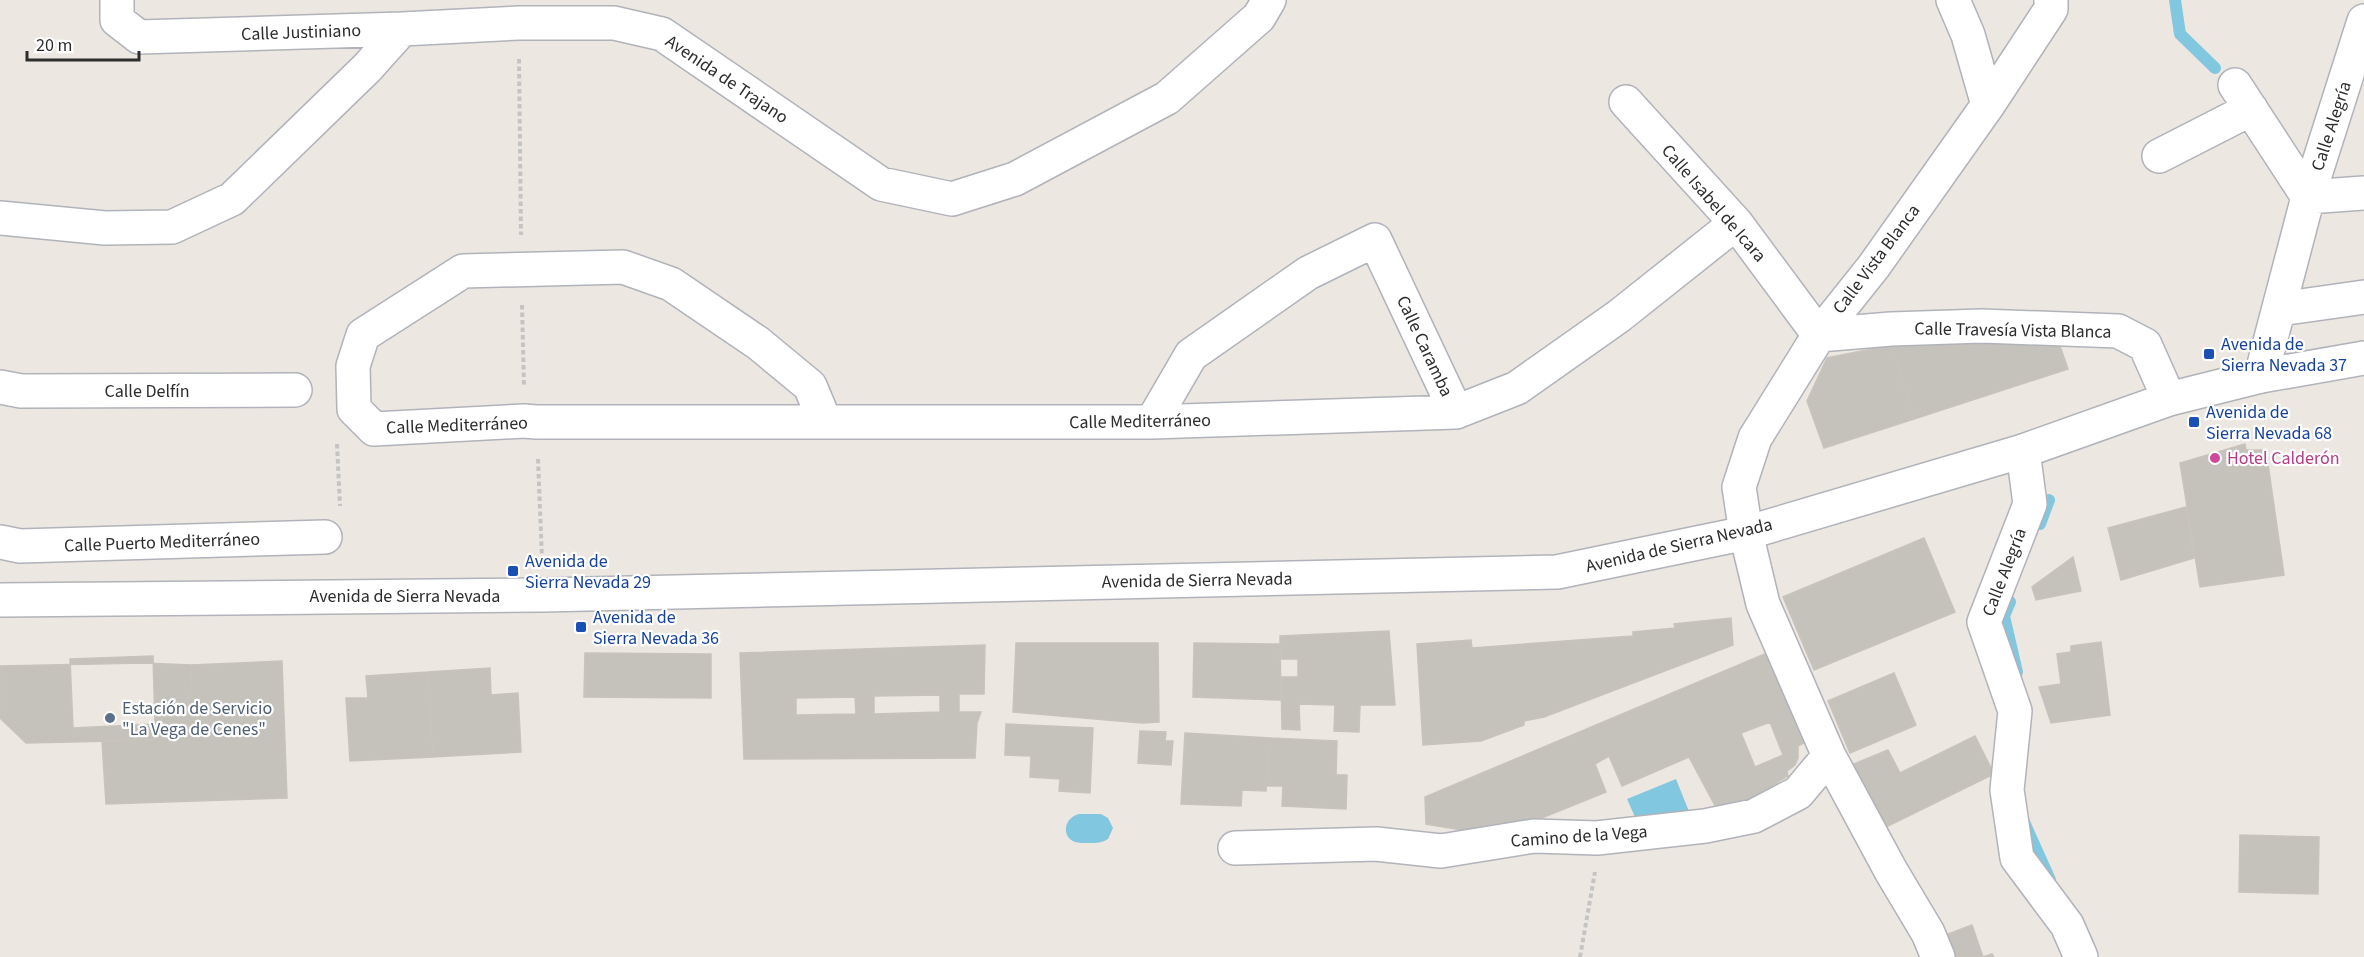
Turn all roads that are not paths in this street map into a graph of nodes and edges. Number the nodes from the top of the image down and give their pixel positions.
1 (117, 0) edge
2 (1269, 0) edge
3 (1953, 0) edge
4 (2051, 0) edge
5 (2352, 0) edge
6 (2364, 14) edge
7 (2364, 21) edge
8 (402, 29) junction
9 (1626, 102) dead end
10 (1988, 105) junction
11 (2350, 107) edge
12 (2159, 156) dead end
13 (2364, 193) edge
14 (2308, 197) junction
15 (0, 218) edge
16 (1736, 223) junction
17 (2364, 297) edge
18 (2280, 309) junction
19 (1819, 335) junction
20 (2364, 358) edge
21 (2261, 376) junction
22 (0, 387) edge
23 (295, 390) dead end
24 (2169, 399) junction
25 (1456, 412) junction
26 (1152, 422) junction
27 (825, 423) junction
28 (2023, 451) junction
29 (1746, 533) junction
30 (325, 537) dead end
31 (0, 542) edge
32 (0, 600) edge
33 (1829, 756) junction
34 (1235, 848) dead end
35 (1938, 957) edge
36 (2081, 957) edge

1 - 8 street, Calle Justiniano
2 - 8 street, Avenida de Trajano
3 - 10 street
4 - 10 street, Calle Vista Blanca
5 - 6 street
7 - 11 street, Calle Alegría
8 - 15 street
9 - 16 street, Calle Isabel de Icara
10 - 19 street, Calle Vista Blanca
11 - 14 street, Calle Alegría
12 - 14 street, Calle Alegría
13 - 14 street
14 - 18 street, Calle Alegría
16 - 19 street, Calle Isabel de Icara
16 - 25 street, Calle Caramba
17 - 18 street
18 - 21 street, Calle Alegría
19 - 24 street, Calle Travesía Vista Blanca
19 - 29 street, Calle Vista Blanca
20 - 21 street, Avenida de Sierra Nevada
21 - 24 street, Avenida de Sierra Nevada
22 - 23 street, Calle Delfín
24 - 28 street, Avenida de Sierra Nevada
25 - 26 street, Calle Mediterráneo
25 - 26 street, Calle Caramba
26 - 27 street, Calle Mediterráneo
27 - 27 street, Calle Mediterráneo
28 - 29 street, Avenida de Sierra Nevada
28 - 36 street, Calle Alegría
29 - 32 street, Avenida de Sierra Nevada
29 - 33 street
30 - 31 street, Calle Puerto Mediterráneo
33 - 34 street, Camino de la Vega
33 - 35 street

